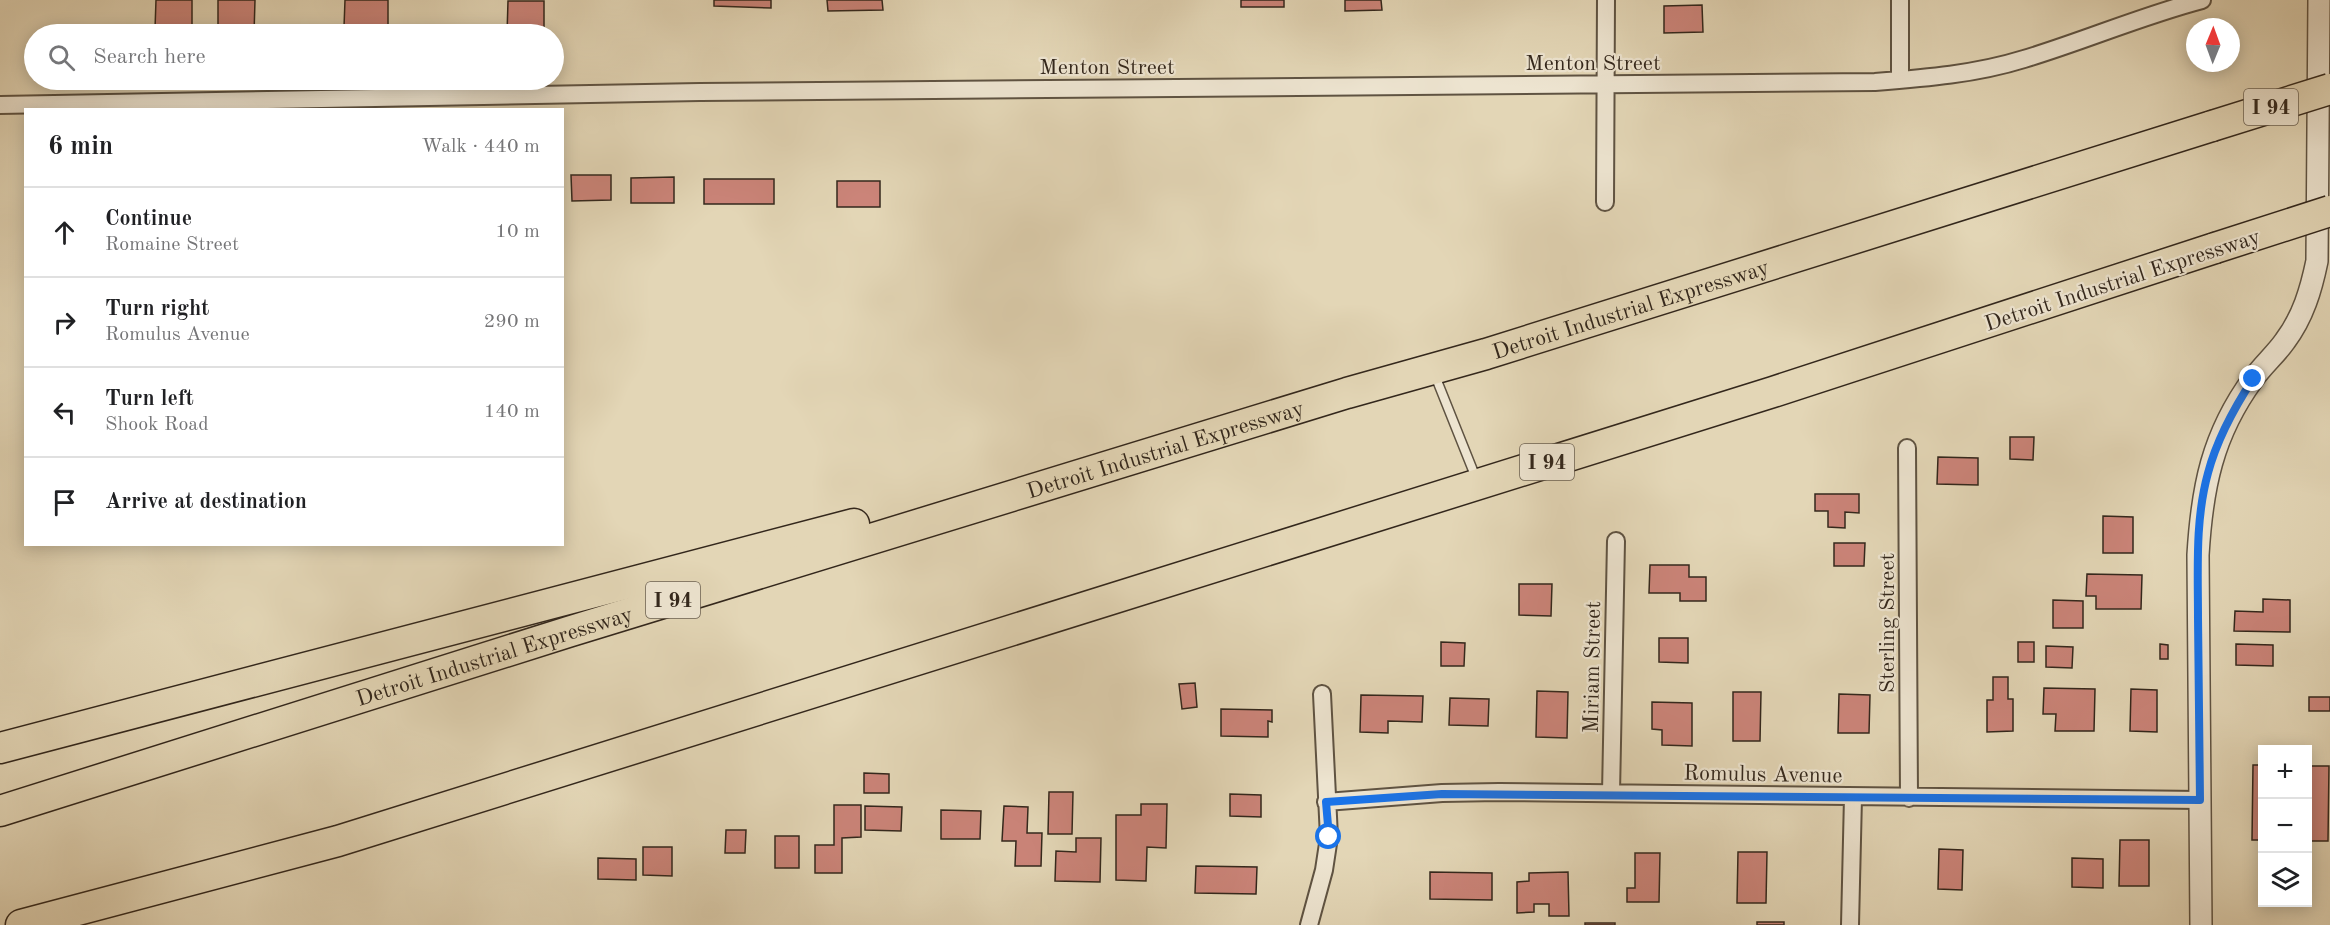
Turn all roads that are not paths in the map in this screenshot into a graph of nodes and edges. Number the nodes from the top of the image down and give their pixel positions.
1 (1606, 0) edge
2 (1900, 0) edge
3 (2202, 0) edge
4 (2319, 0) edge
5 (1900, 80) junction
6 (1607, 84) junction
7 (2330, 89) edge
8 (0, 105) edge
9 (157, 106) edge
10 (1605, 202) dead end
11 (2330, 211) edge
12 (1433, 370) junction
13 (1347, 393) junction
14 (1907, 448) dead end
15 (1478, 484) junction
16 (1616, 541) dead end
17 (1322, 694) dead end
18 (0, 748) edge
19 (1611, 793) junction
20 (1853, 797) junction
21 (1909, 798) junction
22 (2200, 800) junction
23 (1326, 802) junction
24 (0, 811) edge
25 (223, 873) junction
26 (21, 925) edge
27 (94, 925) edge
28 (1309, 925) edge
29 (1850, 925) edge
30 (2201, 925) edge

1 - 6 street
2 - 5 street
3 - 5 street, Menton Street
4 - 22 street
5 - 6 street, Menton Street
6 - 9 street, Menton Street
6 - 10 street
7 - 12 highway, Detroit Industrial Expressway / I 94, bridge
8 - 9 street, Menton Street
11 - 15 highway, Detroit Industrial Expressway / I 94, bridge
12 - 13 highway, Detroit Industrial Expressway / I 94
12 - 15 lane
13 - 18 highway
13 - 24 highway, Detroit Industrial Expressway / I 94
14 - 21 street, Sterling Street
15 - 25 highway, Detroit Industrial Expressway / I 94
16 - 19 street, Miriam Street
17 - 23 street
19 - 20 street, Romulus Avenue
19 - 23 street, Romulus Avenue
20 - 21 street, Romulus Avenue
20 - 29 street
21 - 22 street, Romulus Avenue
22 - 30 street
23 - 28 street
25 - 26 highway, Detroit Industrial Expressway / I 94
25 - 27 highway

